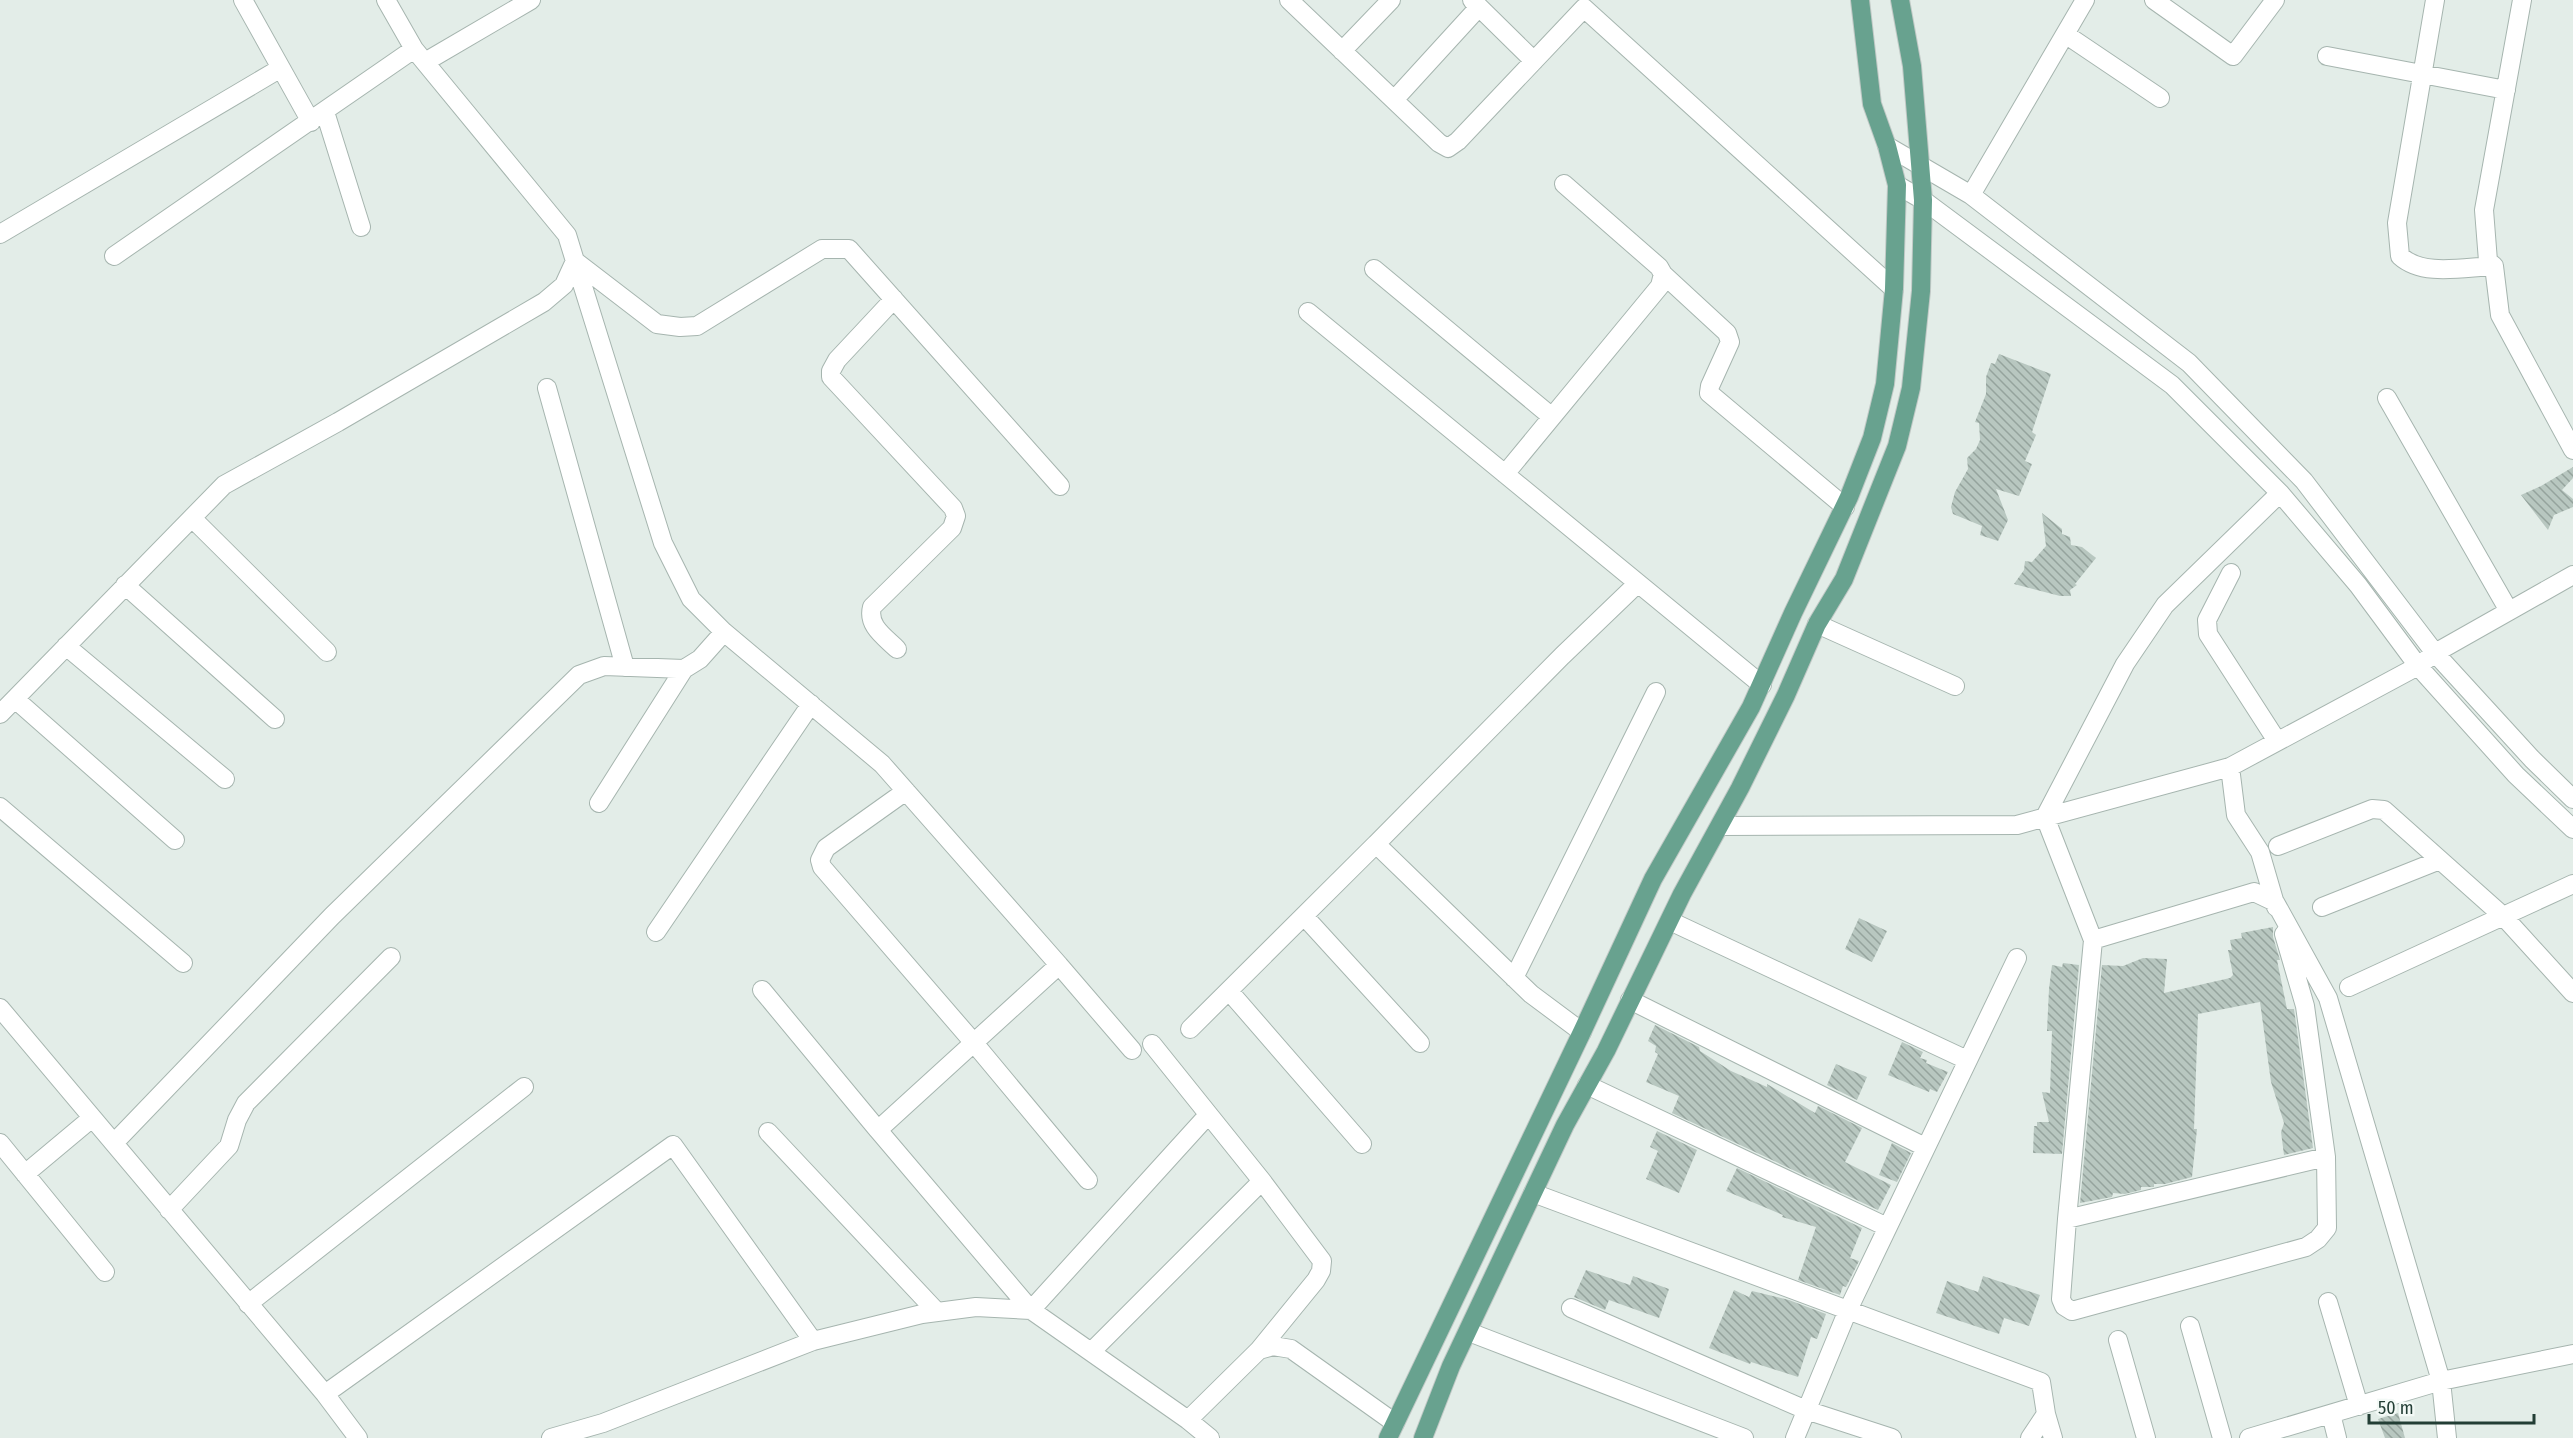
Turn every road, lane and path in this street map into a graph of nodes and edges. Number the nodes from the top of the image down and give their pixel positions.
1 (243, 0) edge
2 (386, 0) edge
3 (531, 0) edge
4 (1290, 0) edge
5 (1391, 0) edge
6 (1860, 0) edge
7 (1900, 0) edge
8 (2085, 0) edge
9 (2154, 0) edge
10 (2275, 0) edge
11 (2435, 0) edge
12 (2522, 0) edge
13 (1475, 4) edge
14 (2065, 34) junction
15 (1342, 51) junction
16 (419, 55) junction
17 (2327, 56) dead end
18 (1534, 61) junction
19 (281, 68) junction
20 (2423, 74) junction
21 (2506, 90) junction
22 (2160, 98) dead end
23 (1394, 100) junction
24 (318, 117) junction
25 (1887, 146) junction
26 (1921, 167) junction
27 (1564, 184) dead end
28 (1897, 185) junction
29 (1971, 195) junction
30 (1923, 200) junction
31 (361, 227) dead end
32 (0, 234) edge
33 (114, 256) dead end
34 (575, 261) junction
35 (2494, 266) junction
36 (1374, 268) dead end
37 (1663, 274) junction
38 (1894, 289) junction
39 (894, 299) junction
40 (1308, 312) dead end
41 (547, 388) dead end
42 (2387, 398) dead end
43 (1552, 417) junction
44 (2573, 450) edge
45 (1505, 474) junction
46 (1060, 486) dead end
47 (2280, 493) junction
48 (1845, 507) junction
49 (192, 518) junction
50 (2231, 573) dead end
51 (2573, 574) edge
52 (1638, 583) junction
53 (125, 585) junction
54 (2509, 611) junction
55 (1817, 624) junction
56 (724, 632) junction
57 (66, 646) junction
58 (897, 650) dead end
59 (327, 652) dead end
60 (2435, 653) junction
61 (2418, 666) junction
62 (625, 667) junction
63 (684, 669) junction
64 (1762, 685) junction
65 (1955, 686) dead end
66 (1656, 692) dead end
67 (15, 699) junction
68 (810, 704) junction
69 (0, 714) edge
70 (275, 719) dead end
71 (2277, 741) junction
72 (2230, 767) junction
73 (225, 779) dead end
74 (906, 791) junction
75 (2573, 799) edge
76 (599, 803) dead end
77 (0, 807) edge
78 (2045, 817) junction
79 (1721, 826) junction
80 (2573, 828) edge
81 (175, 840) dead end
82 (1376, 844) junction
83 (2278, 846) dead end
84 (2440, 860) junction
85 (2573, 884) edge
86 (2275, 902) junction
87 (2322, 907) dead end
88 (1304, 916) junction
89 (2504, 917) junction
90 (1670, 921) junction
91 (656, 932) dead end
92 (2092, 940) junction
93 (391, 957) dead end
94 (2017, 958) dead end
95 (183, 963) dead end
96 (1059, 965) junction
97 (1514, 978) junction
98 (2349, 987) dead end
99 (762, 990) dead end
100 (1229, 991) junction
101 (2573, 993) edge
102 (1630, 1000) junction
103 (0, 1008) edge
104 (1190, 1029) dead end
105 (1582, 1032) junction
106 (974, 1043) junction
107 (1420, 1043) dead end
108 (1152, 1044) dead end
109 (1132, 1050) dead end
110 (1967, 1060) junction
111 (1587, 1084) junction
112 (524, 1087) dead end
113 (1208, 1115) junction
114 (92, 1118) junction
115 (878, 1130) junction
116 (768, 1132) dead end
117 (0, 1143) edge
118 (114, 1143) junction
119 (1362, 1144) dead end
120 (1925, 1148) junction
121 (2326, 1157) junction
122 (26, 1174) junction
123 (1088, 1180) dead end
124 (1262, 1181) junction
125 (1533, 1193) junction
126 (169, 1210) junction
127 (2067, 1219) junction
128 (1887, 1227) junction
129 (105, 1272) dead end
130 (2328, 1302) dead end
131 (248, 1304) junction
132 (1571, 1308) dead end
133 (1031, 1310) junction
134 (1848, 1310) junction
135 (937, 1312) junction
136 (2190, 1326) dead end
137 (1468, 1332) junction
138 (2118, 1340) dead end
139 (813, 1341) junction
140 (1259, 1350) junction
141 (1091, 1352) junction
142 (2573, 1354) edge
143 (2441, 1381) junction
144 (325, 1394) junction
145 (2359, 1406) junction
146 (1806, 1410) junction
147 (2046, 1414) junction
148 (2331, 1414) junction
149 (1188, 1420) junction
150 (1392, 1431) edge
151 (358, 1438) edge
152 (551, 1438) edge
153 (1210, 1438) edge
154 (1423, 1438) edge
155 (1744, 1438) edge
156 (1795, 1438) edge
157 (1892, 1438) edge
158 (2030, 1438) edge
159 (2053, 1438) edge
160 (2146, 1438) edge
161 (2223, 1438) edge
162 (2249, 1438) edge
163 (2337, 1438) edge
164 (2447, 1438) edge

1 - 19 street
2 - 16 street
3 - 16 street
4 - 15 street
5 - 15 street
6 - 25 main road
7 - 26 main road
8 - 14 street
9 - 10 street
11 - 20 street
12 - 21 street
13 - 18 street
13 - 23 street
14 - 22 street
14 - 29 street
15 - 23 street
16 - 24 street
16 - 34 street
17 - 20 street
18 - 23 street
18 - 38 street
19 - 24 street
19 - 32 street
20 - 21 street
20 - 35 street
21 - 35 street
24 - 31 street
24 - 33 street
25 - 26 street
25 - 28 main road
26 - 29 street
26 - 30 main road
27 - 37 street
28 - 30 street
28 - 38 main road
29 - 60 street
30 - 47 street
30 - 55 main road
34 - 39 street
34 - 49 street
34 - 56 street
35 - 44 street
36 - 43 street
37 - 43 street
37 - 48 street
38 - 48 main road
39 - 46 street
39 - 58 street
40 - 45 street
41 - 62 street
42 - 54 street
43 - 45 street
45 - 52 street
47 - 61 street
47 - 78 street
48 - 64 main road
49 - 53 street
49 - 59 street
50 - 71 street
51 - 54 street
52 - 64 street
52 - 82 street
53 - 57 street
53 - 70 street
54 - 60 street
55 - 65 street
55 - 79 main road
56 - 63 street
56 - 68 street
57 - 67 street
57 - 73 street
60 - 61 street
60 - 75 street
61 - 71 street
61 - 80 street
62 - 63 street
62 - 118 street
63 - 76 street
64 - 105 main road
66 - 97 street
67 - 69 street
67 - 81 street
68 - 74 street
68 - 91 street
71 - 72 street
72 - 78 street
72 - 86 street
74 - 96 street
74 - 106 street
77 - 95 street
78 - 79 street
78 - 92 street
79 - 90 main road
82 - 88 street
82 - 97 street
83 - 84 street
84 - 87 street
84 - 89 street
85 - 89 street
86 - 92 street
86 - 121 street
86 - 143 street
88 - 100 street
88 - 107 street
89 - 98 street
89 - 101 street
90 - 102 main road
90 - 110 street
92 - 127 street
93 - 126 street
94 - 110 street
96 - 106 street
96 - 109 street
97 - 105 street
99 - 115 street
100 - 104 street
100 - 119 street
102 - 111 main road
102 - 120 street
103 - 114 street
105 - 150 main road
106 - 115 street
106 - 123 street
108 - 113 street
110 - 120 street
111 - 125 main road
111 - 128 street
112 - 131 street
113 - 124 street
113 - 133 street
114 - 118 street
114 - 122 street
115 - 133 street
116 - 135 street
117 - 122 street
118 - 126 street
120 - 128 street
121 - 127 street
121 - 127 street
122 - 129 street
124 - 140 street
124 - 141 street
125 - 134 street
125 - 137 main road
126 - 131 street
128 - 134 street
130 - 145 street
131 - 144 street
132 - 146 street
133 - 135 street
133 - 141 street
134 - 146 street
134 - 147 street
135 - 139 street
136 - 161 street
137 - 154 main road
137 - 155 street
138 - 160 street
139 - 144 street
139 - 152 street
140 - 149 street
140 - 150 street
141 - 149 street
142 - 143 street
143 - 145 street
143 - 164 street
144 - 151 street
145 - 148 street
146 - 156 street
146 - 157 street
147 - 158 street
147 - 159 street
148 - 162 street
148 - 163 street
149 - 153 street

